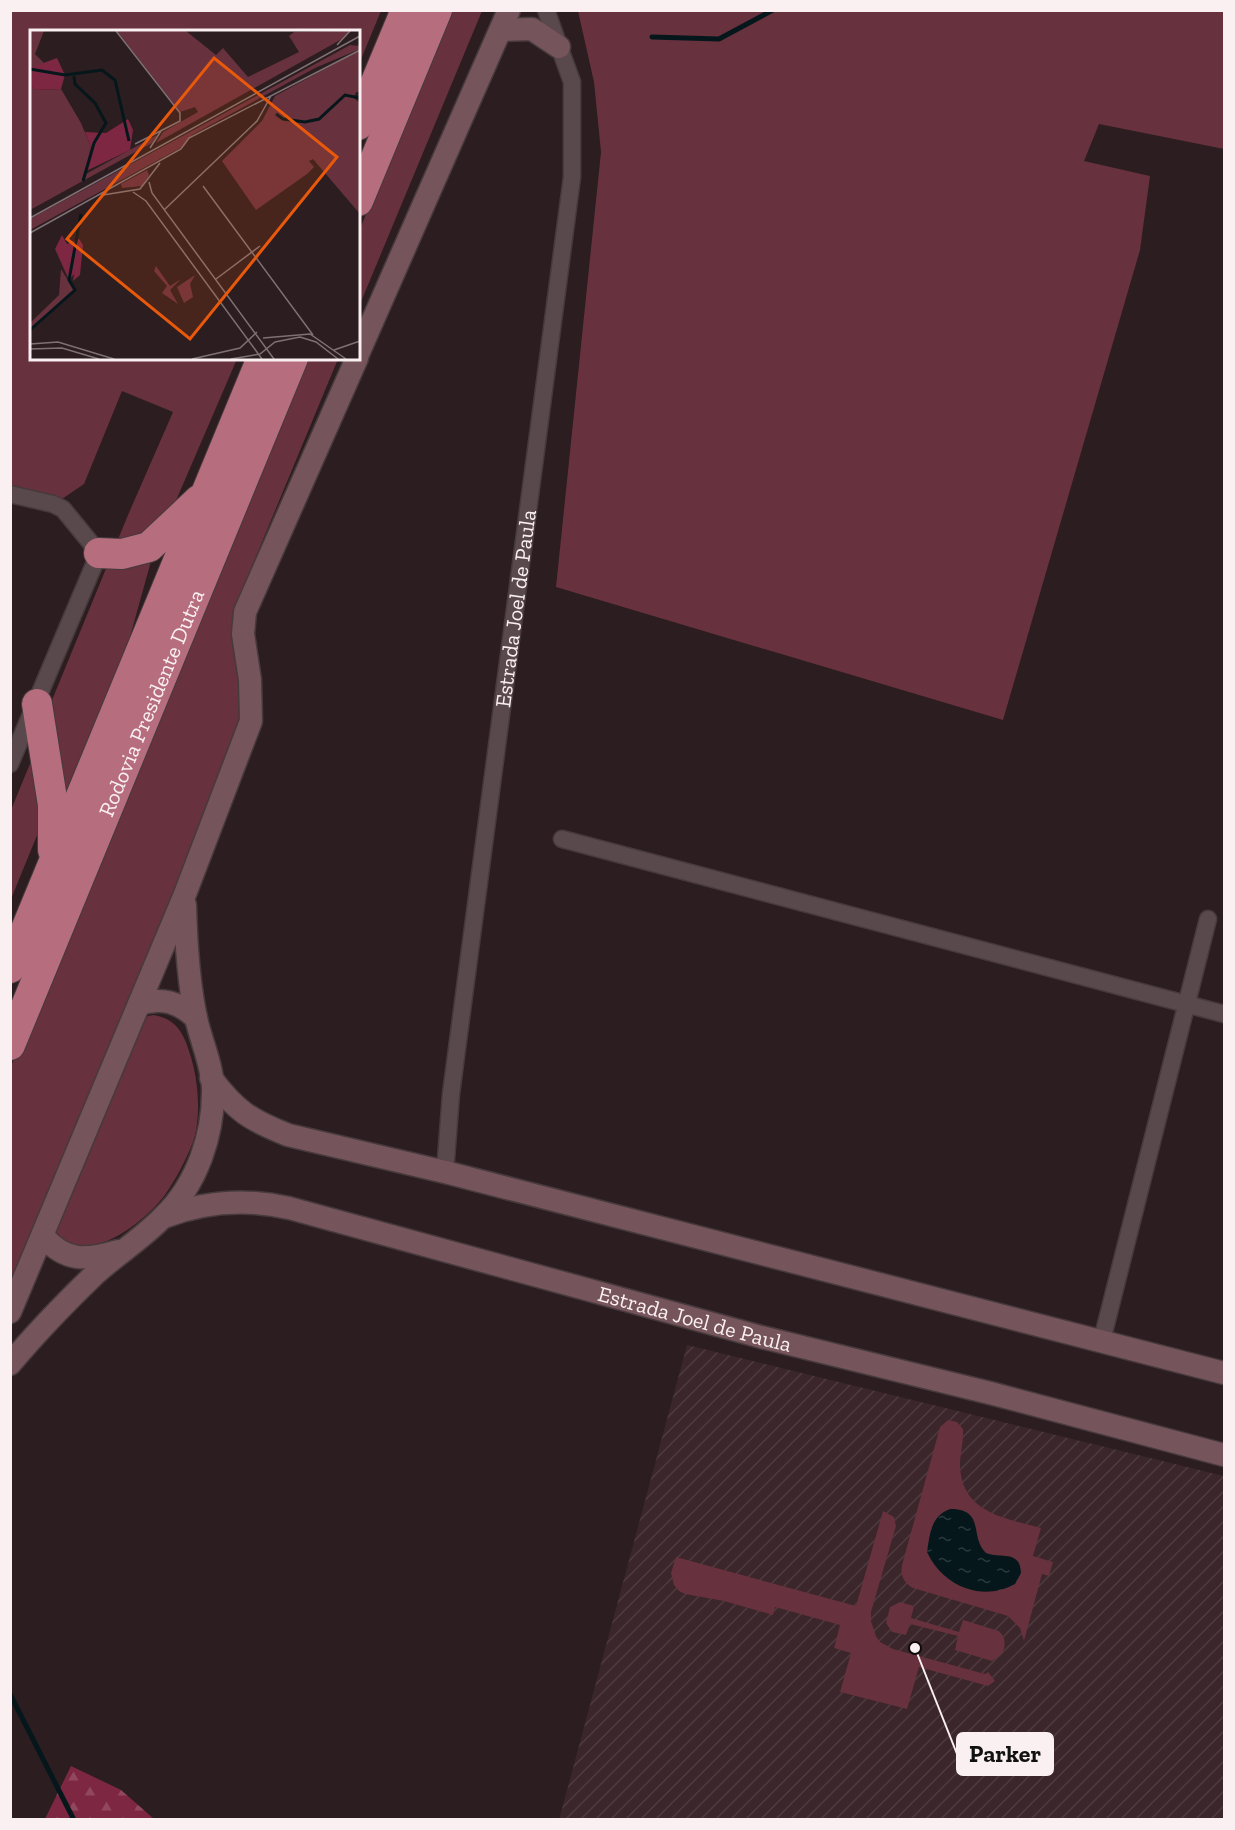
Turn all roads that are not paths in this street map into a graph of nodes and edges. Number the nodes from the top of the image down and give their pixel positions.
1 (406, 10) edge
2 (437, 10) edge
3 (546, 10) edge
4 (506, 20) edge
5 (559, 48) junction
6 (360, 120) edge
7 (360, 196) edge
8 (360, 349) edge
9 (261, 360) edge
10 (292, 360) edge
11 (356, 360) edge
12 (10, 494) edge
13 (206, 494) junction
14 (99, 553) junction
15 (37, 704) junction
16 (10, 764) edge
17 (562, 839) dead end
18 (53, 864) junction
19 (185, 894) junction
20 (1208, 919) dead end
21 (10, 968) edge
22 (139, 1004) junction
23 (1187, 1004) junction
24 (1224, 1014) edge
25 (196, 1018) junction
26 (10, 1046) edge
27 (212, 1078) junction
28 (445, 1172) junction
29 (164, 1217) junction
30 (43, 1236) junction
31 (123, 1250) junction
32 (10, 1312) edge
33 (1102, 1340) junction
34 (10, 1364) edge
35 (1224, 1373) edge
36 (1224, 1455) edge

1 - 6 highway
2 - 7 highway
3 - 5 street, Estrada Joel de Paula
4 - 5 main road
4 - 8 main road
5 - 28 street, Estrada Joel de Paula
9 - 13 highway, Rodovia Presidente Dutra
10 - 26 highway, Rodovia Presidente Dutra
11 - 19 main road
12 - 14 street
13 - 14 highway
13 - 18 highway, Rodovia Presidente Dutra
14 - 15 street
15 - 16 street
15 - 18 highway
17 - 23 street
18 - 21 highway, Rodovia Presidente Dutra
19 - 22 main road
19 - 25 main road
20 - 23 street
22 - 25 main road
22 - 30 main road
23 - 24 street
23 - 33 street
25 - 27 main road
27 - 28 main road
27 - 29 main road
28 - 33 main road
29 - 31 main road
29 - 36 main road, Estrada Joel de Paula
30 - 31 main road
30 - 32 main road
31 - 34 main road
33 - 35 main road

